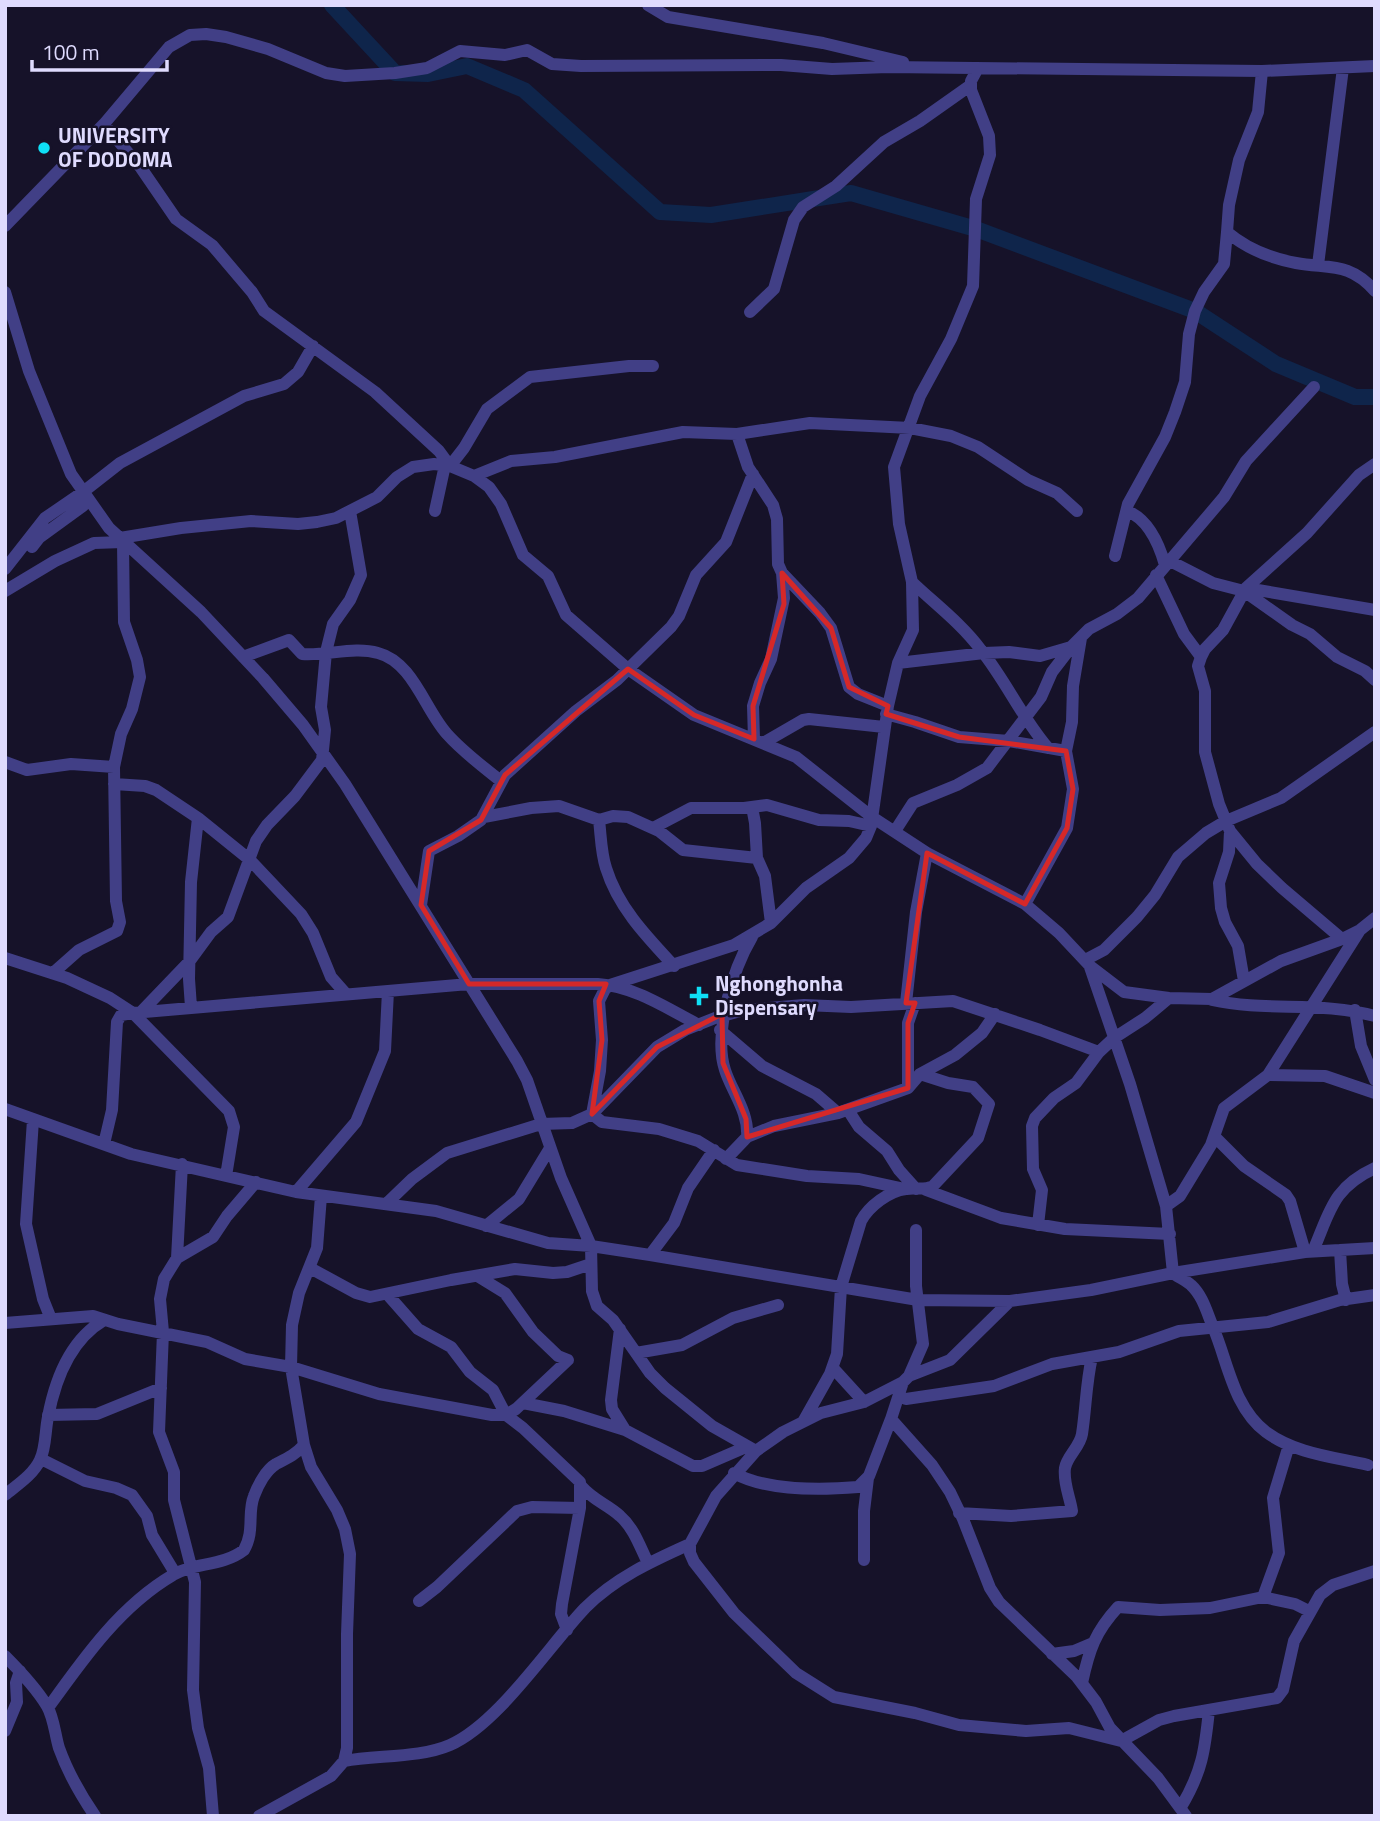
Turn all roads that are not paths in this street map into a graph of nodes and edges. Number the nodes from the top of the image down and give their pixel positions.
1 (648, 5) edge
2 (1375, 66) edge
3 (925, 68) junction
4 (978, 68) junction
5 (1343, 68) junction
6 (1262, 71) junction
7 (971, 85) junction
8 (104, 124) junction
9 (5, 226) edge
10 (1227, 232) junction
11 (1318, 265) junction
12 (1375, 291) edge
13 (5, 292) edge
14 (750, 312) dead end
15 (313, 346) junction
16 (653, 366) dead end
17 (1314, 387) dead end
18 (910, 428) junction
19 (737, 434) junction
20 (1375, 464) edge
21 (447, 465) junction
22 (753, 474) junction
23 (474, 476) junction
24 (83, 499) junction
25 (350, 511) junction
26 (435, 511) dead end
27 (1126, 511) junction
28 (1077, 512) dead end
29 (122, 540) junction
30 (1115, 556) dead end
31 (1163, 567) junction
32 (5, 569) edge
33 (782, 573) junction
34 (5, 581) edge
35 (912, 582) junction
36 (1245, 589) junction
37 (5, 591) edge
38 (1375, 610) edge
39 (1077, 642) junction
40 (326, 652) junction
41 (984, 653) junction
42 (243, 657) junction
43 (1201, 657) junction
44 (898, 663) junction
45 (628, 669) junction
46 (1375, 680) edge
47 (886, 716) junction
48 (1025, 719) junction
49 (1375, 732) edge
50 (758, 741) junction
51 (1009, 741) junction
52 (1048, 748) junction
53 (322, 751) junction
54 (1066, 751) junction
55 (5, 762) edge
56 (114, 767) junction
57 (500, 781) junction
58 (114, 784) junction
59 (752, 807) junction
60 (198, 817) junction
61 (484, 817) junction
62 (599, 820) junction
63 (871, 821) junction
64 (1228, 826) junction
65 (653, 828) junction
66 (895, 831) junction
67 (927, 853) junction
68 (757, 858) junction
69 (250, 860) junction
70 (421, 905) junction
71 (1025, 905) junction
72 (1375, 918) edge
73 (771, 923) junction
74 (1360, 930) junction
75 (752, 936) junction
76 (1342, 939) junction
77 (5, 958) edge
78 (189, 962) junction
79 (1088, 963) junction
80 (674, 965) junction
81 (53, 973) junction
82 (1244, 981) junction
83 (469, 984) junction
84 (610, 985) junction
85 (388, 991) junction
86 (346, 994) junction
87 (1169, 998) junction
88 (1212, 999) junction
89 (910, 1003) junction
90 (191, 1007) junction
91 (1311, 1007) junction
92 (1355, 1010) junction
93 (137, 1012) junction
94 (995, 1014) junction
95 (1375, 1016) edge
96 (711, 1020) junction
97 (723, 1034) junction
98 (1114, 1038) junction
99 (1099, 1052) junction
100 (920, 1074) junction
101 (1268, 1075) junction
102 (1375, 1080) edge
103 (908, 1088) junction
104 (1375, 1093) edge
105 (5, 1109) edge
106 (843, 1111) junction
107 (592, 1114) junction
108 (33, 1120) junction
109 (541, 1125) junction
110 (747, 1137) junction
111 (1215, 1137) junction
112 (104, 1144) junction
113 (550, 1148) junction
114 (714, 1150) junction
115 (726, 1159) junction
116 (182, 1164) junction
117 (1375, 1168) edge
118 (226, 1176) junction
119 (256, 1182) junction
120 (916, 1189) junction
121 (296, 1192) junction
122 (321, 1196) junction
123 (386, 1204) junction
124 (1166, 1206) junction
125 (1038, 1225) junction
126 (486, 1226) junction
127 (916, 1230) dead end
128 (1170, 1234) junction
129 (591, 1246) junction
130 (1375, 1248) edge
131 (1340, 1250) junction
132 (1309, 1251) junction
133 (650, 1255) junction
134 (177, 1258) junction
135 (591, 1264) junction
136 (310, 1268) junction
137 (1173, 1273) junction
138 (479, 1277) junction
139 (841, 1287) junction
140 (388, 1295) junction
141 (1375, 1295) edge
142 (918, 1300) junction
143 (1346, 1300) junction
144 (1010, 1301) junction
145 (778, 1305) dead end
146 (51, 1319) junction
147 (104, 1320) junction
148 (5, 1323) edge
149 (1213, 1327) junction
150 (620, 1329) junction
151 (163, 1332) junction
152 (636, 1353) junction
153 (1092, 1357) junction
154 (291, 1367) junction
155 (833, 1368) junction
156 (906, 1379) junction
157 (161, 1388) junction
158 (899, 1396) junction
159 (864, 1402) junction
160 (523, 1404) junction
161 (48, 1415) junction
162 (506, 1415) junction
163 (891, 1419) junction
164 (802, 1423) junction
165 (625, 1430) junction
166 (1289, 1445) junction
167 (304, 1446) junction
168 (751, 1449) junction
169 (41, 1459) junction
170 (1368, 1465) dead end
171 (734, 1473) junction
172 (868, 1478) junction
173 (581, 1486) junction
174 (5, 1495) edge
175 (580, 1508) junction
176 (959, 1513) junction
177 (690, 1544) junction
178 (864, 1560) dead end
179 (648, 1563) junction
180 (191, 1568) junction
181 (1375, 1571) edge
182 (175, 1573) junction
183 (1264, 1597) junction
184 (419, 1601) dead end
185 (1309, 1611) junction
186 (567, 1630) junction
187 (1093, 1643) junction
188 (1052, 1654) junction
189 (5, 1656) edge
190 (20, 1671) junction
191 (1082, 1683) junction
192 (48, 1708) junction
193 (1209, 1710) junction
194 (5, 1731) edge
195 (1121, 1741) junction
196 (344, 1761) junction
197 (1183, 1811) edge
198 (95, 1816) edge
199 (213, 1816) edge
200 (259, 1816) edge

1 - 3 street
2 - 5 street
3 - 4 street
3 - 8 street
4 - 6 street
4 - 7 street
5 - 6 street
5 - 11 street
6 - 10 street
7 - 14 street
7 - 18 street
8 - 9 street
8 - 15 street
10 - 11 street
10 - 27 street
11 - 12 street
13 - 24 street
15 - 21 street
15 - 24 street
16 - 21 street
17 - 31 street
18 - 19 street
18 - 28 street
18 - 35 street
19 - 22 street
19 - 23 street
20 - 36 street
21 - 23 street
21 - 25 street
21 - 26 street
22 - 33 street
22 - 45 street
23 - 45 street
24 - 29 street
24 - 32 street
24 - 34 street
25 - 29 street
25 - 40 street
27 - 30 street
27 - 31 street
29 - 37 street
29 - 42 street
29 - 56 street
31 - 36 street
31 - 39 street
31 - 43 street
33 - 47 street
33 - 50 street
35 - 41 street
35 - 44 street
36 - 38 street
36 - 43 street
36 - 46 street
39 - 41 street
39 - 48 street
39 - 54 street
40 - 42 street
40 - 53 street
40 - 57 street
41 - 44 street
41 - 48 street
42 - 53 street
43 - 64 street
44 - 47 street
45 - 50 street
45 - 57 street
47 - 50 street
47 - 51 street
47 - 63 street
48 - 51 street
48 - 52 street
49 - 64 street
50 - 63 street
51 - 52 street
51 - 66 street
52 - 54 street
53 - 69 street
53 - 70 street
54 - 71 street
55 - 56 street
56 - 58 street
57 - 61 street
58 - 60 street
58 - 81 street
59 - 63 street
59 - 65 street
59 - 68 street
60 - 69 street
60 - 78 street
61 - 62 street
61 - 70 street
62 - 65 street
62 - 80 street
63 - 66 street
63 - 73 street
64 - 76 street
64 - 79 street
64 - 82 street
65 - 68 street
66 - 67 street
67 - 71 street
67 - 89 street
68 - 73 street
69 - 78 street
69 - 86 street
70 - 83 street
71 - 79 street
72 - 74 street
73 - 75 street
74 - 76 street
74 - 91 street
75 - 80 street
75 - 96 street
76 - 82 street
77 - 81 street
78 - 90 street
78 - 93 street
79 - 87 street
79 - 98 street
80 - 84 street
81 - 93 street
82 - 88 street
83 - 84 street
83 - 85 street
83 - 109 street
84 - 96 street
84 - 107 street
85 - 86 street
85 - 121 street
86 - 90 street
87 - 88 street
87 - 98 street
88 - 91 street
89 - 94 street
89 - 96 street
89 - 103 street
90 - 93 street
91 - 92 street
91 - 101 street
92 - 95 street
92 - 102 street
93 - 112 street
93 - 118 street
94 - 99 street
94 - 100 street
96 - 97 street
96 - 107 street
97 - 106 street
97 - 110 street
98 - 99 street
98 - 124 street
99 - 125 street
100 - 103 street
100 - 120 street
101 - 104 street
101 - 111 street
103 - 106 street
105 - 108 street
106 - 110 street
106 - 120 street
107 - 109 street
107 - 114 street
108 - 112 street
108 - 146 street
109 - 113 street
109 - 123 street
110 - 115 street
111 - 124 street
111 - 132 street
112 - 116 street
113 - 126 street
113 - 129 street
114 - 115 street
114 - 133 street
115 - 120 street
116 - 118 street
116 - 134 street
117 - 132 street
118 - 119 street
119 - 121 street
119 - 134 street
120 - 125 street
120 - 139 street
121 - 122 street
122 - 123 street
122 - 136 street
123 - 126 street
124 - 128 street
125 - 128 street
126 - 129 street
127 - 142 street
128 - 137 street
129 - 133 street
129 - 135 street
130 - 131 street
131 - 132 street
131 - 143 street
132 - 137 street
133 - 139 street
134 - 151 street
135 - 138 street
135 - 150 street
136 - 140 street
136 - 154 street
137 - 144 street
137 - 149 street
138 - 140 street
138 - 160 street
139 - 142 street
139 - 155 street
140 - 162 street
141 - 143 street
142 - 144 street
142 - 156 street
143 - 149 street
144 - 156 street
145 - 152 street
146 - 147 street
146 - 148 street
147 - 151 street
147 - 161 street
149 - 153 street
149 - 166 street
150 - 152 street
150 - 165 street
151 - 154 street
151 - 157 street
152 - 168 street
153 - 158 street
153 - 176 street
154 - 162 street
154 - 167 street
155 - 159 street
155 - 164 street
156 - 158 street
156 - 159 street
157 - 161 street
157 - 180 street
158 - 163 street
159 - 164 street
160 - 162 street
160 - 165 street
161 - 169 street
162 - 173 street
163 - 172 street
163 - 176 street
164 - 168 street
165 - 168 street
166 - 170 street
166 - 183 street
167 - 180 street
167 - 196 street
168 - 171 street
169 - 174 street
169 - 182 street
171 - 172 street
171 - 177 street
172 - 178 street
173 - 175 street
173 - 179 street
175 - 184 street
175 - 186 street
176 - 188 street
177 - 179 street
177 - 195 street
179 - 186 street
180 - 182 street
180 - 199 street
181 - 185 street
182 - 192 street
183 - 185 street
183 - 187 street
185 - 193 street
186 - 196 street
187 - 188 street
187 - 191 street
188 - 191 street
189 - 190 street
190 - 192 street
190 - 194 street
191 - 195 street
192 - 198 street
193 - 195 street
193 - 197 street
195 - 197 street
196 - 200 street

